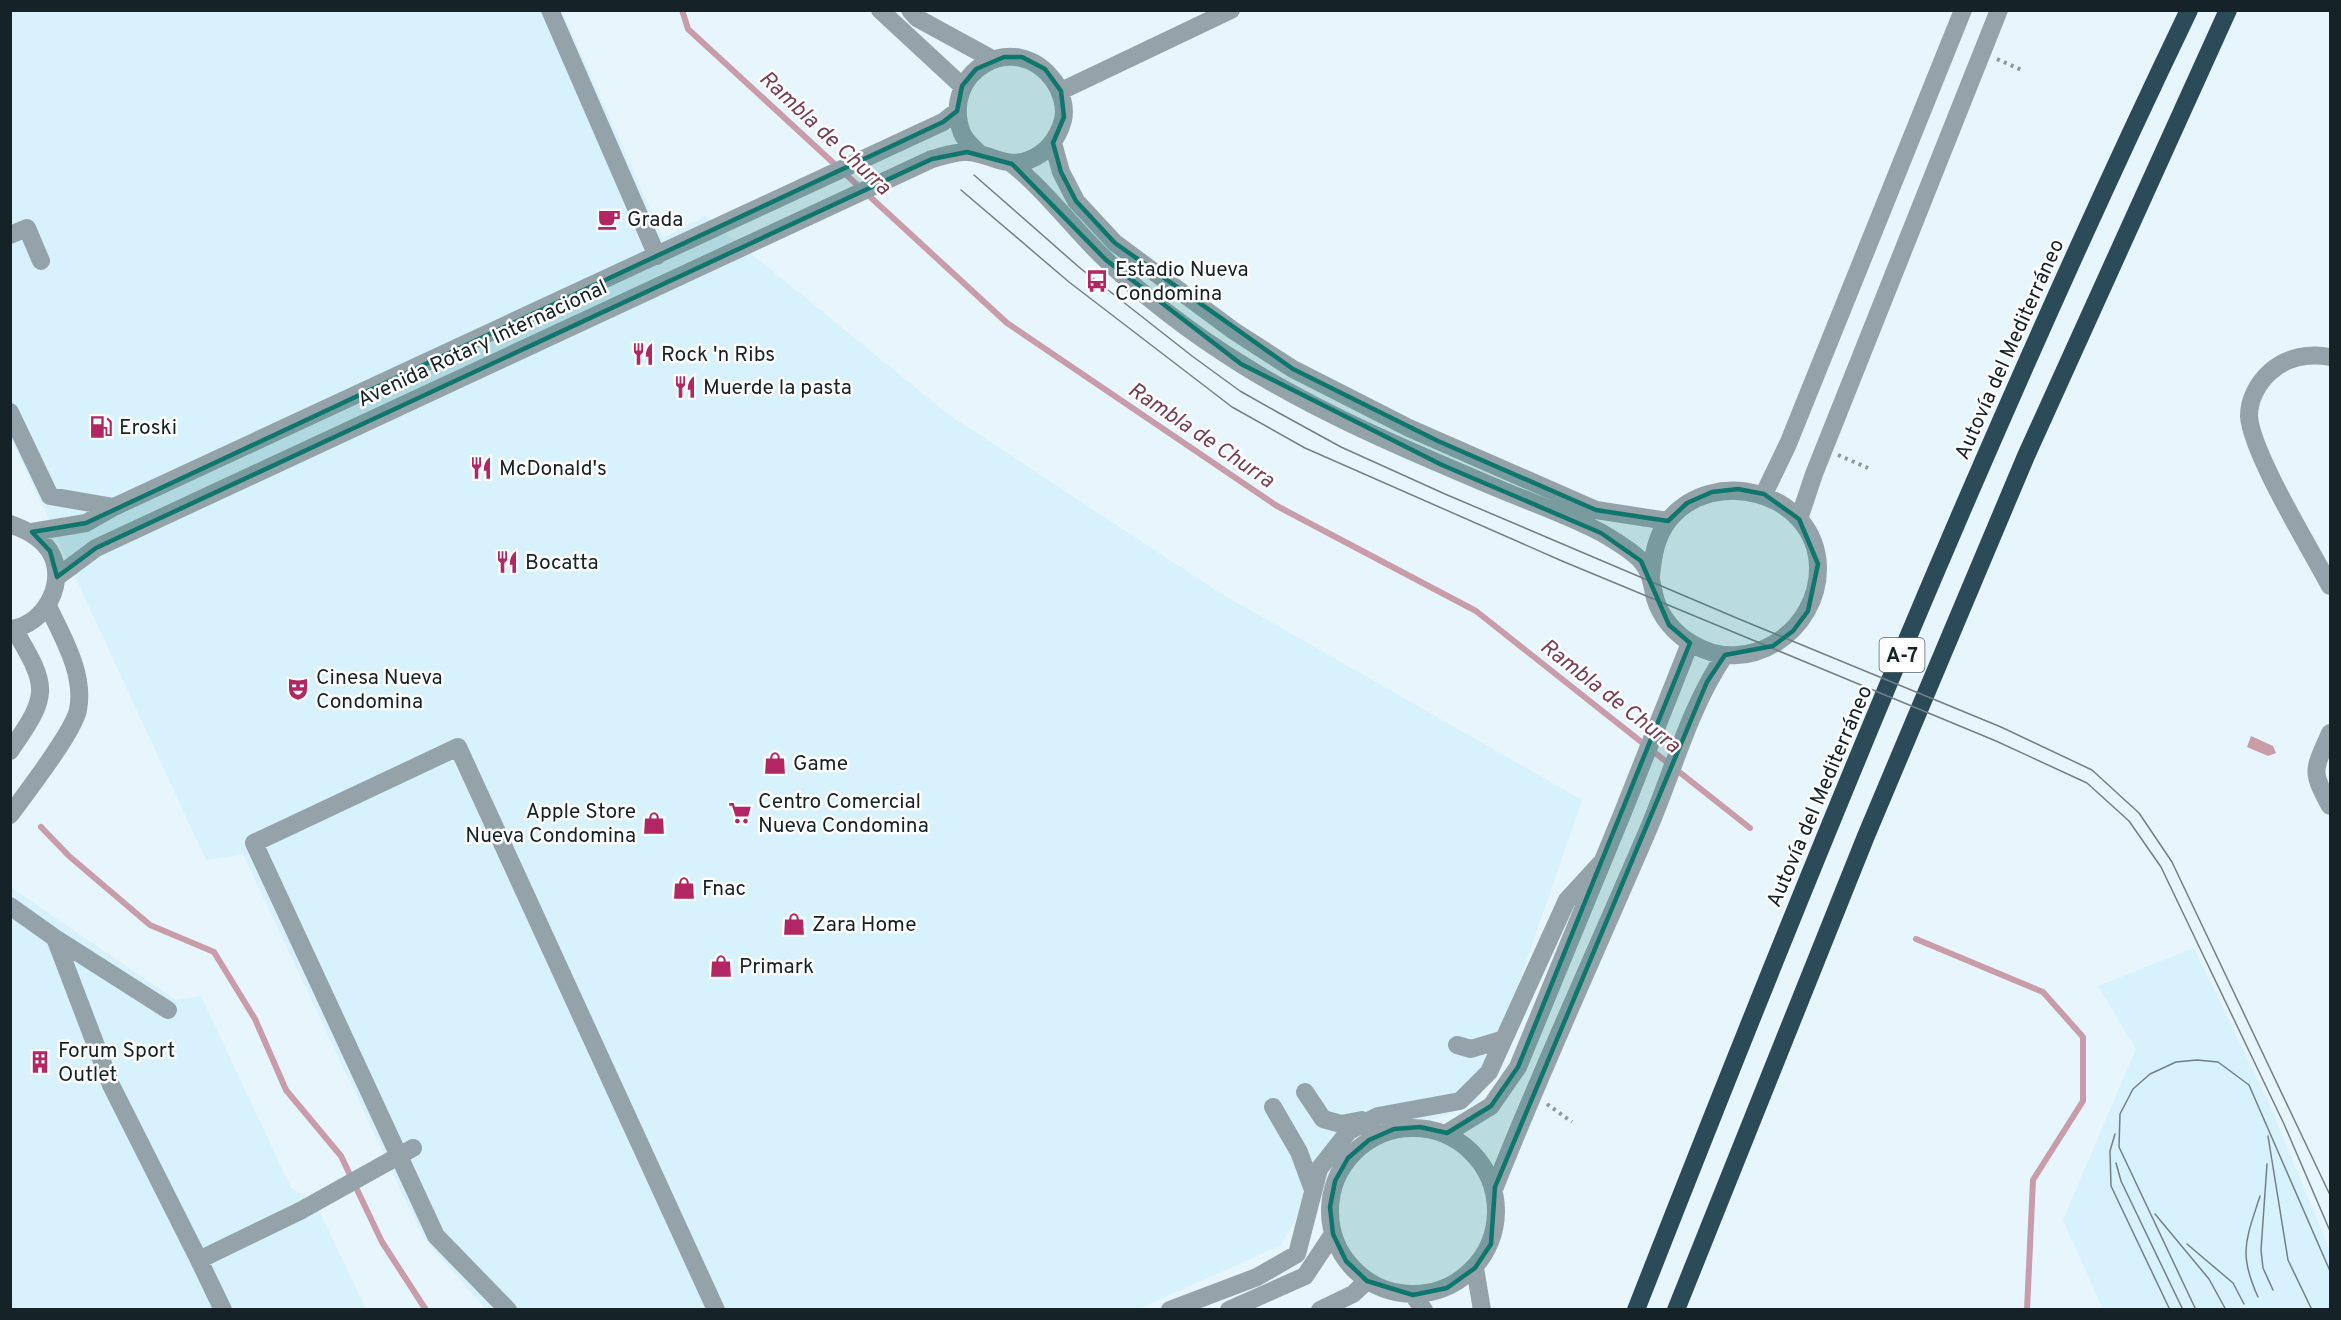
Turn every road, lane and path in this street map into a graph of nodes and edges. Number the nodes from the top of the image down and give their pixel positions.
1 (550, 10) edge
2 (880, 10) edge
3 (909, 10) edge
4 (1231, 10) edge
5 (1962, 10) edge
6 (1999, 10) edge
7 (2189, 10) edge
8 (2228, 10) edge
9 (1983, 52) junction
10 (992, 59) junction
11 (2024, 71) dead end
12 (962, 86) junction
13 (1061, 91) junction
14 (957, 111) junction
15 (1053, 143) junction
16 (980, 154) junction
17 (1012, 164) junction
18 (735, 220) junction
19 (10, 235) edge
20 (657, 256) junction
21 (722, 256) junction
22 (42, 261) dead end
23 (2331, 357) edge
24 (10, 412) edge
25 (305, 419) junction
26 (1824, 448) junction
27 (272, 466) junction
28 (1868, 468) dead end
29 (1764, 494) junction
30 (114, 507) junction
31 (1799, 519) junction
32 (1668, 521) junction
33 (10, 524) edge
34 (32, 532) junction
35 (1651, 576) junction
36 (57, 577) junction
37 (2331, 586) edge
38 (48, 606) junction
39 (12, 629) edge
40 (1690, 643) junction
41 (1725, 655) junction
42 (2331, 733) edge
43 (10, 751) edge
44 (2331, 806) edge
45 (10, 815) edge
46 (1600, 864) junction
47 (10, 906) edge
48 (55, 938) junction
49 (168, 1010) dead end
50 (1504, 1039) junction
51 (1457, 1045) dead end
52 (1305, 1092) dead end
53 (1532, 1093) junction
54 (1273, 1107) dead end
55 (1378, 1116) junction
56 (1572, 1122) dead end
57 (1447, 1133) junction
58 (413, 1149) dead end
59 (1495, 1187) junction
60 (1313, 1190) junction
61 (1333, 1234) junction
62 (199, 1260) junction
63 (1475, 1268) junction
64 (1367, 1281) junction
65 (1413, 1295) junction
66 (223, 1310) edge
67 (508, 1310) edge
68 (716, 1310) edge
69 (1170, 1310) edge
70 (1229, 1310) edge
71 (1320, 1310) edge
72 (1424, 1310) edge
73 (1482, 1310) edge
74 (1636, 1310) edge
75 (1676, 1310) edge

1 - 20 street
2 - 12 street
3 - 10 street
4 - 13 street
5 - 29 street
6 - 9 street
7 - 74 highway, Autovía del Mediterráneo / A-7
8 - 75 highway, A-7
9 - 11 path
9 - 26 street
10 - 12 street
10 - 13 street
12 - 14 street
13 - 15 street
14 - 16 street
14 - 18 street, Avenida Rotary Internacional
15 - 17 street
15 - 32 street
16 - 17 street
16 - 21 street, Avenida Rotary Internacional
17 - 35 street
18 - 20 street, Avenida Rotary Internacional
18 - 21 street
19 - 22 street
20 - 25 street, Avenida Rotary Internacional
21 - 27 street, Avenida Rotary Internacional
23 - 37 street
24 - 30 street
25 - 27 street
25 - 30 street, Avenida Rotary Internacional
26 - 28 path
26 - 31 street
27 - 36 street, Avenida Rotary Internacional
29 - 31 street
29 - 32 street
30 - 34 street, Avenida Rotary Internacional
31 - 41 street
32 - 35 street
33 - 34 street
34 - 36 street
35 - 40 street
36 - 38 street
38 - 39 street
38 - 45 street
39 - 43 street
40 - 41 street
40 - 46 street
41 - 53 street
42 - 44 street
46 - 50 street
46 - 57 street
47 - 48 street
48 - 49 street
48 - 62 street
50 - 51 street
50 - 55 street
52 - 55 street
53 - 56 path
53 - 59 street
54 - 60 street
55 - 60 street
57 - 59 street
57 - 61 street
58 - 62 street, bridge
59 - 63 street
60 - 69 street
61 - 64 street
61 - 70 street
62 - 66 street
63 - 65 street
63 - 73 street
64 - 65 street
64 - 71 street
65 - 72 street
67 - 68 street

